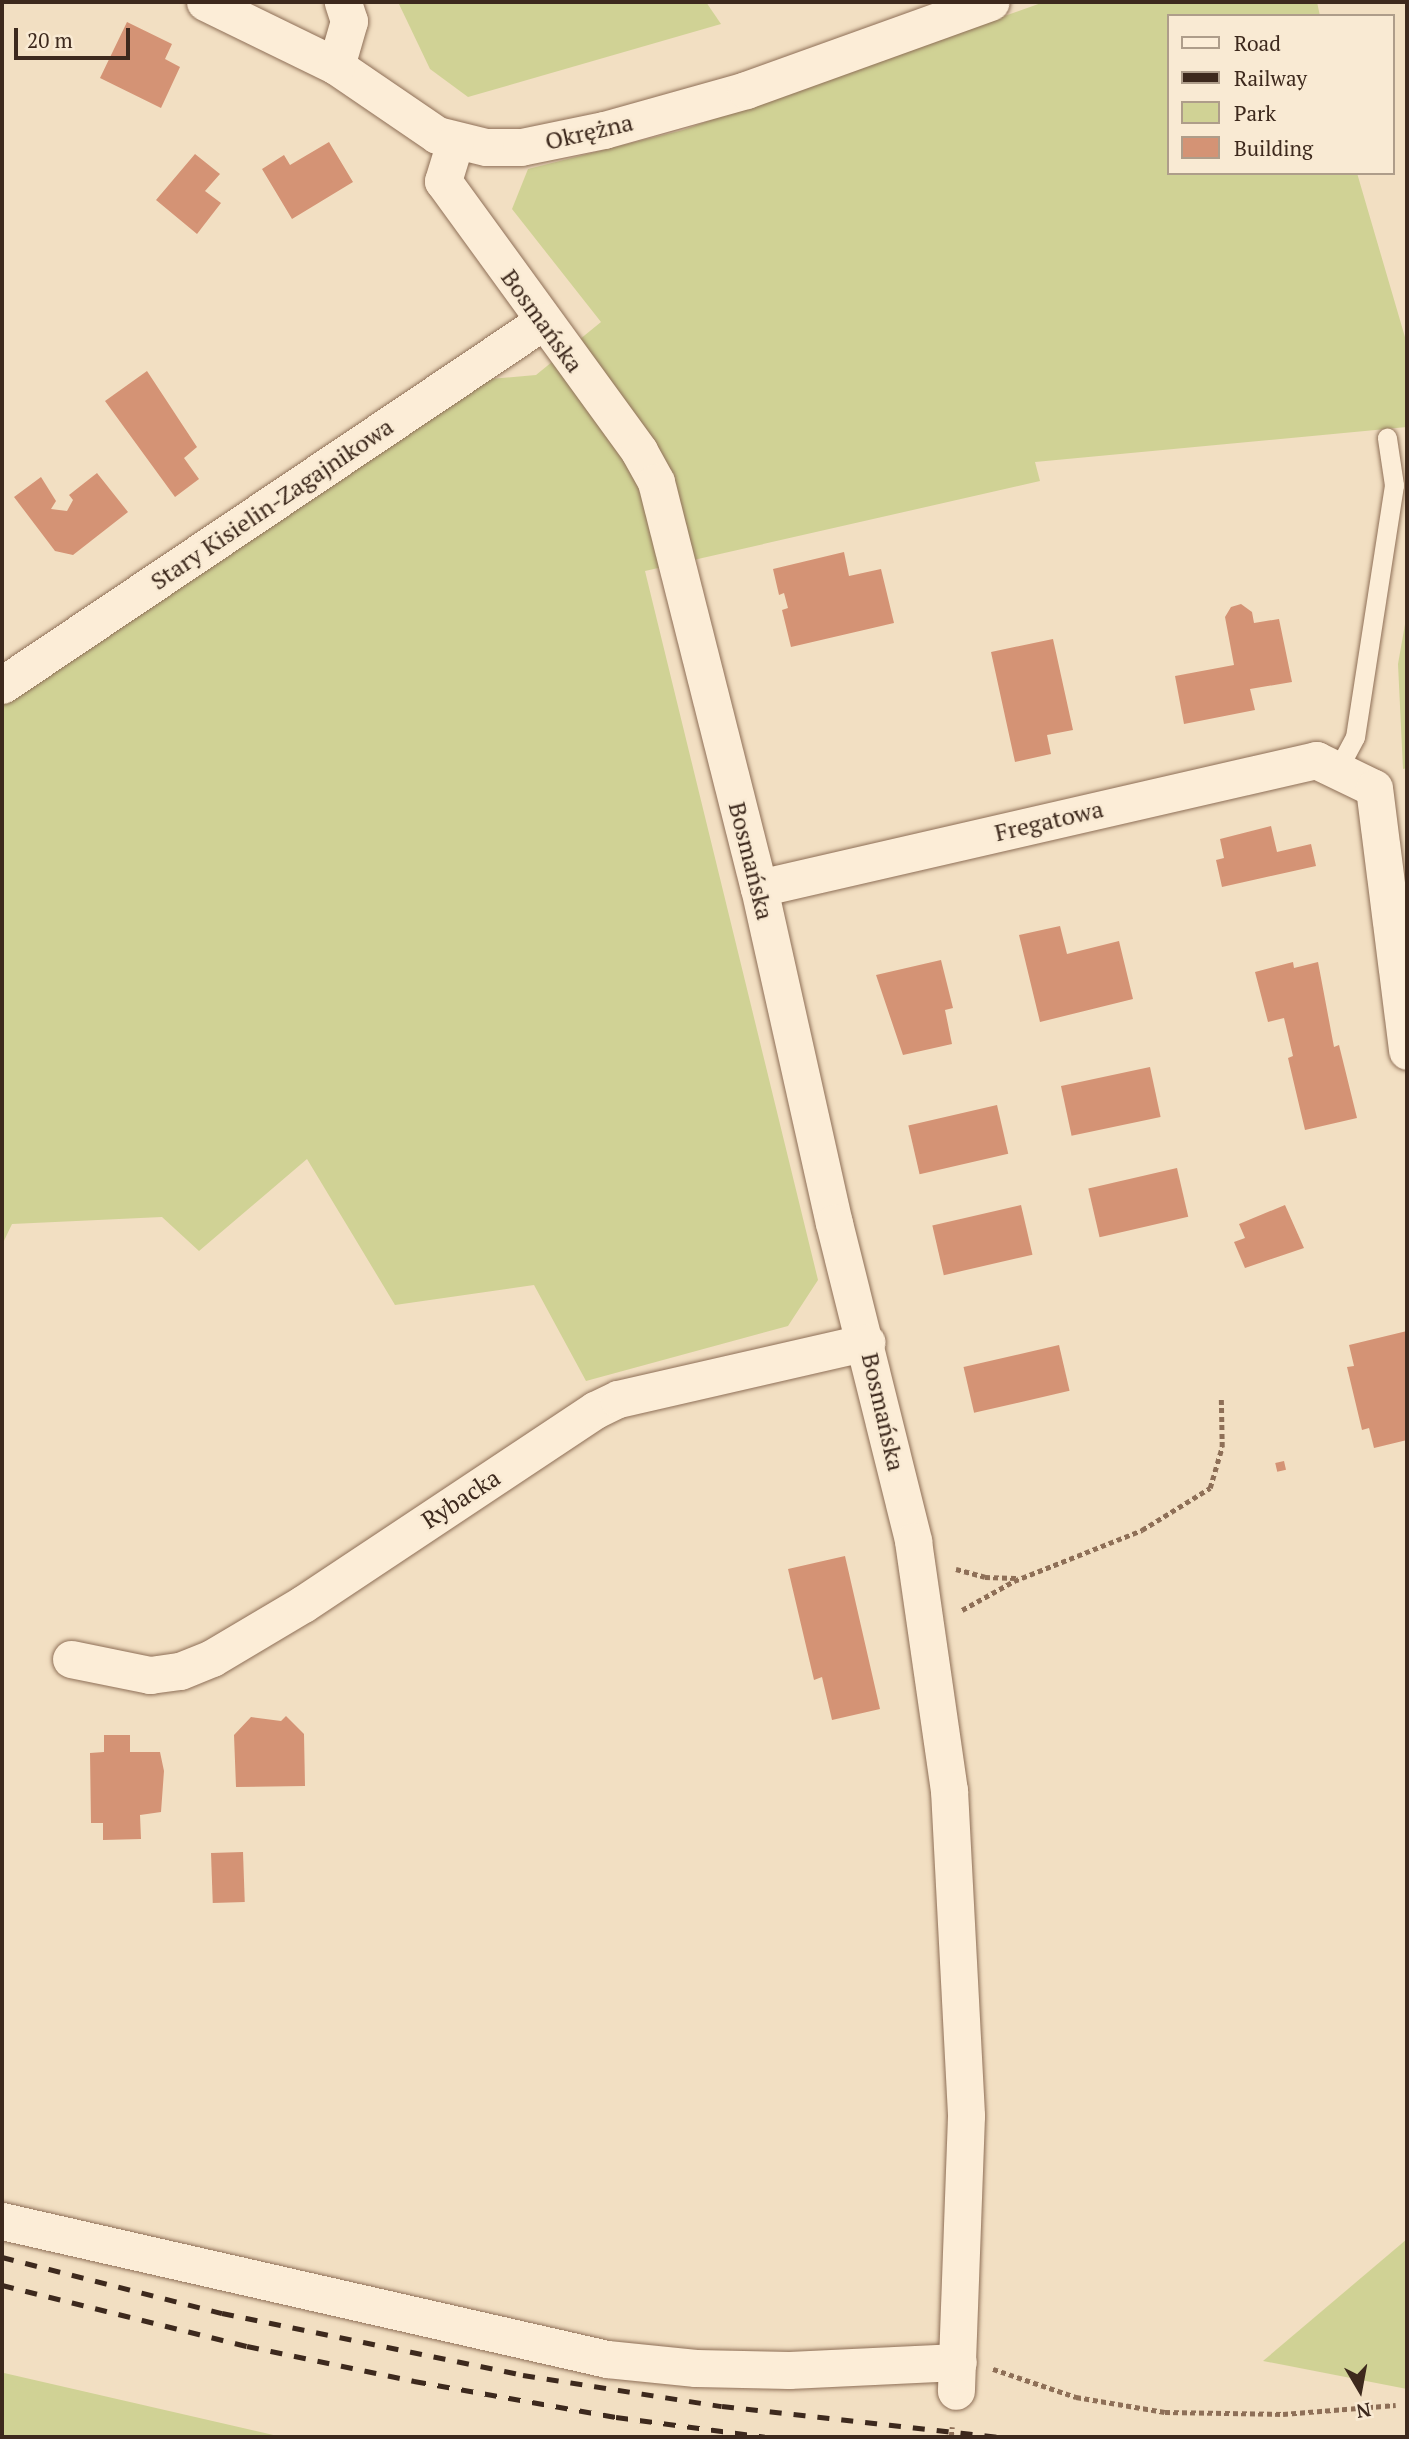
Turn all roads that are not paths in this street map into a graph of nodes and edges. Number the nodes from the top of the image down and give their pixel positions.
1 (205, 2) edge
2 (343, 2) edge
3 (991, 2) edge
4 (336, 66) junction
5 (455, 142) junction
6 (542, 322) junction
7 (1387, 438) dead end
8 (2, 685) edge
9 (1339, 767) junction
10 (759, 888) junction
11 (1407, 1051) edge
12 (867, 1342) junction
13 (71, 1659) dead end
14 (2, 2221) edge

1 - 4 street, Okrężna
2 - 4 street
3 - 5 street, Okrężna
4 - 5 street, Okrężna
5 - 6 street, Bosmańska
6 - 8 street, Stary Kisielin-Zagajnikowa
6 - 10 street, Bosmańska
7 - 9 lane
9 - 10 street, Fregatowa
9 - 11 street, Fregatowa
10 - 12 street, Bosmańska
12 - 13 street, Rybacka
12 - 14 street, Bosmańska

